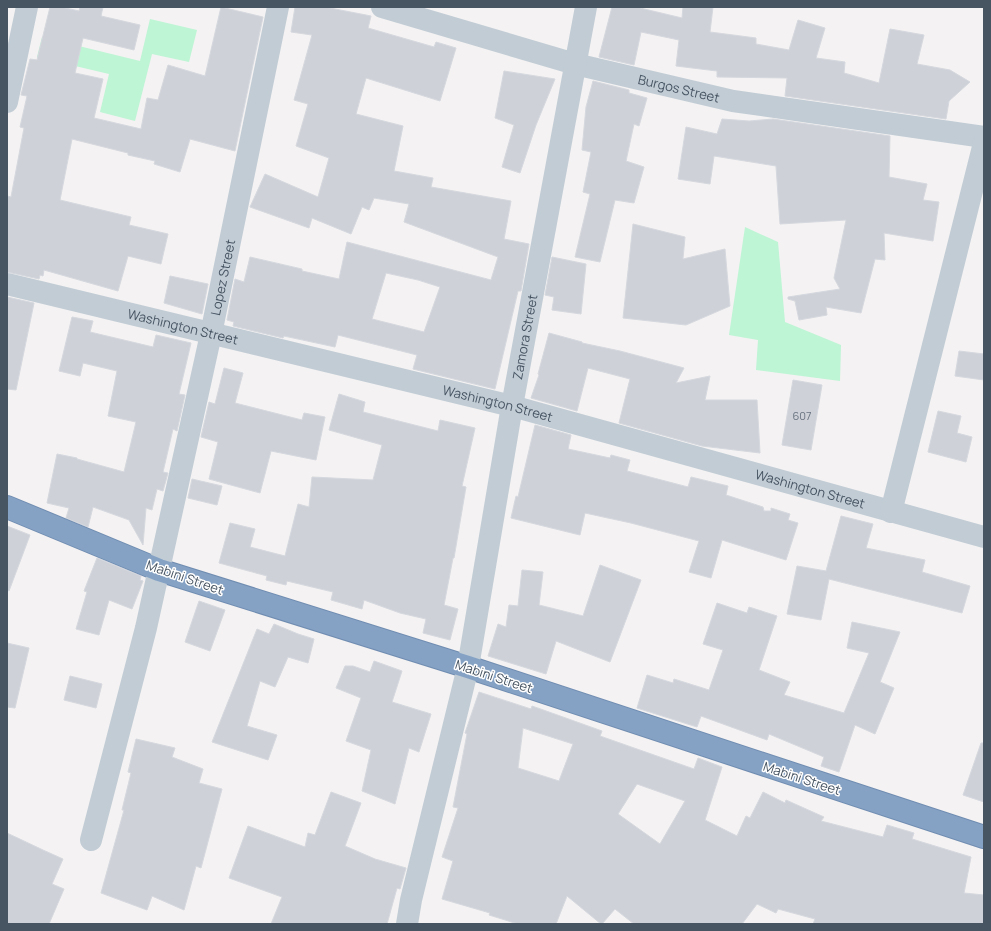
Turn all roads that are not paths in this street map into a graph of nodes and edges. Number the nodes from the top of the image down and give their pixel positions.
1 (27, 7) edge
2 (278, 7) edge
3 (382, 7) edge
4 (586, 7) edge
5 (575, 64) junction
6 (7, 102) edge
7 (984, 137) edge
8 (984, 143) edge
9 (7, 284) edge
10 (210, 334) junction
11 (512, 406) junction
12 (7, 507) edge
13 (891, 512) junction
14 (984, 538) edge
15 (159, 570) junction
16 (468, 667) junction
17 (984, 837) edge
18 (91, 840) dead end
19 (407, 924) edge

1 - 6 street
2 - 10 street, Lopez Street
3 - 5 street, Burgos Street
4 - 5 street, Zamora Street
5 - 7 street, Burgos Street
5 - 11 street, Zamora Street
8 - 13 street
9 - 10 street, Washington Street
10 - 11 street, Washington Street
10 - 15 street, Lopez Street
11 - 13 street, Washington Street
11 - 16 street, Zamora Street
12 - 15 highway, Mabini Street
13 - 14 street, Washington Street
15 - 16 highway, Mabini Street
15 - 18 street, Lopez Street
16 - 17 highway, Mabini Street
16 - 19 street, Zamora Street

